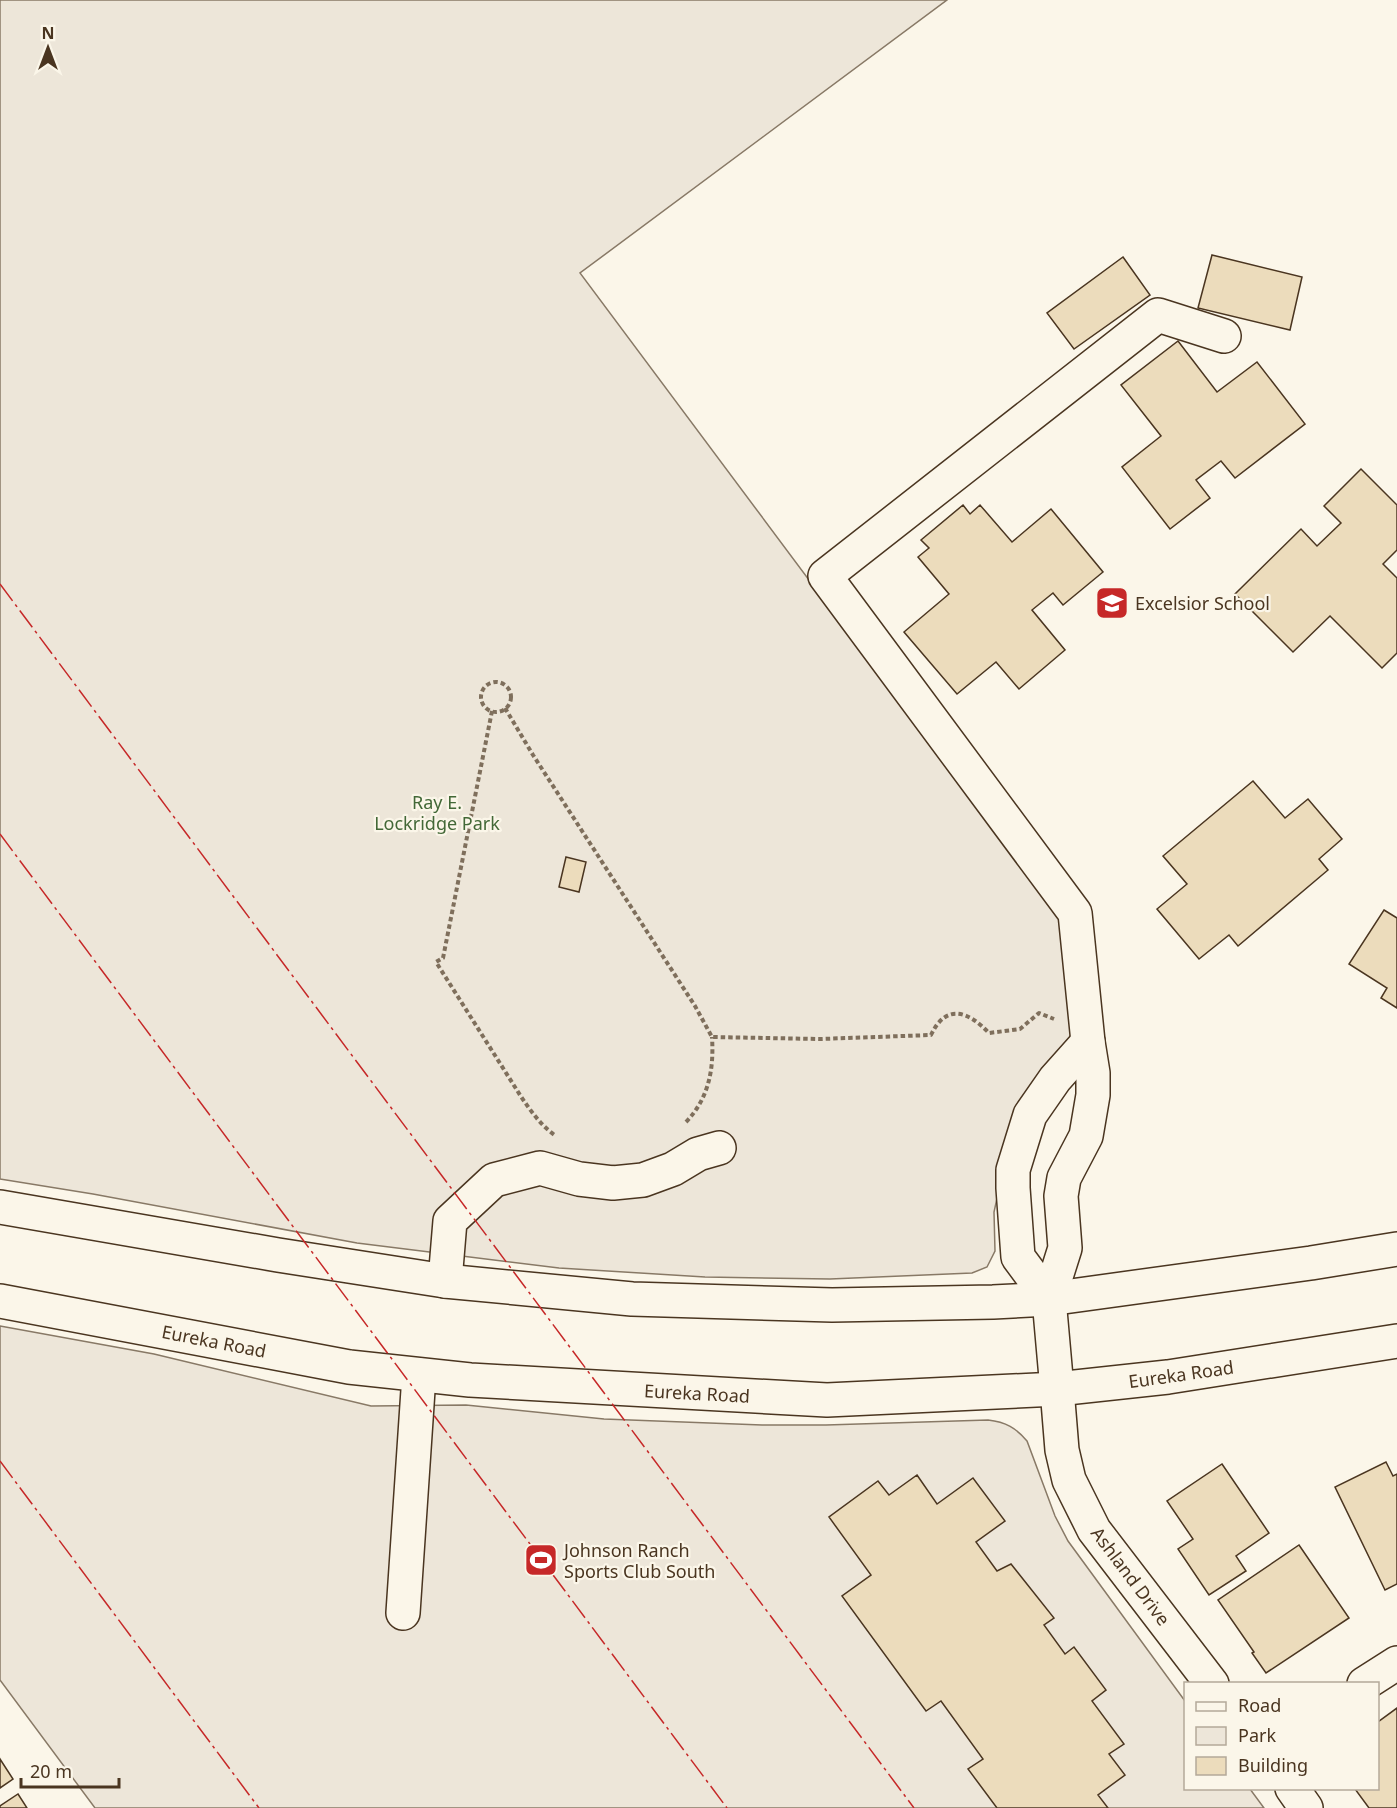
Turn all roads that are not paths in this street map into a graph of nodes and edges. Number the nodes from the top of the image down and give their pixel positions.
1 (1224, 336) dead end
2 (1088, 1042) junction
3 (719, 1148) dead end
4 (0, 1207) edge
5 (1397, 1249) edge
6 (445, 1281) junction
7 (1049, 1299) junction
8 (0, 1301) edge
9 (1397, 1341) edge
10 (418, 1375) junction
11 (1057, 1389) junction
12 (403, 1613) dead end
13 (1397, 1663) edge
14 (1211, 1682) edge
15 (1366, 1682) edge
16 (1293, 1790) edge
17 (1306, 1808) edge

1 - 2 main road
2 - 7 main road
2 - 7 main road
3 - 6 main road
4 - 6 main road
5 - 7 main road
6 - 7 main road
7 - 11 main road, Ashland Drive
8 - 10 main road, Eureka Road
9 - 11 main road, Eureka Road
10 - 11 main road, Eureka Road
10 - 12 main road
11 - 14 main road, Ashland Drive
13 - 15 main road
16 - 17 main road

